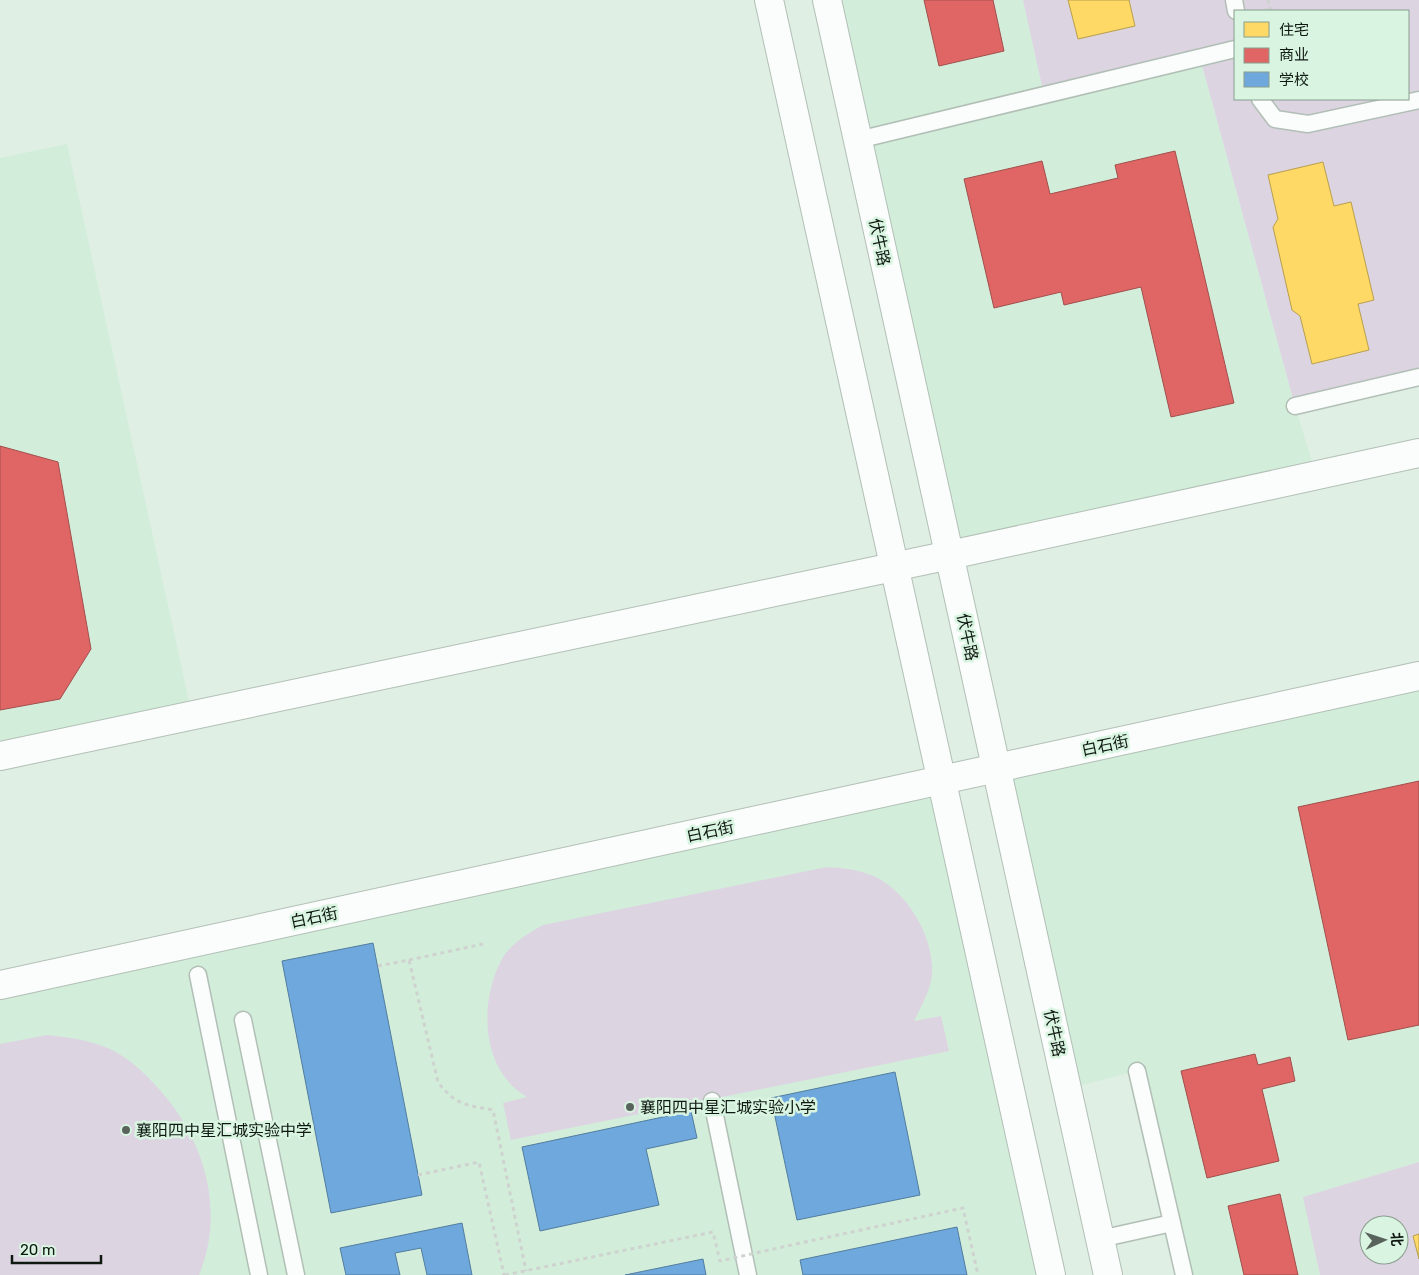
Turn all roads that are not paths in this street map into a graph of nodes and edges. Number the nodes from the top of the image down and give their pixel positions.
1 (768, 0) edge
2 (827, 0) edge
3 (1234, 49) edge
4 (1261, 100) edge
5 (1419, 100) edge
6 (858, 140) junction
7 (1419, 377) edge
8 (1296, 406) dead end
9 (1419, 453) edge
10 (950, 555) junction
11 (893, 567) junction
12 (1419, 676) edge
13 (0, 756) edge
14 (997, 768) junction
15 (941, 780) junction
16 (198, 975) dead end
17 (0, 985) edge
18 (243, 1020) dead end
19 (1137, 1071) dead end
20 (712, 1101) dead end
21 (1172, 1223) junction
22 (1100, 1240) junction
23 (259, 1275) edge
24 (296, 1275) edge
25 (748, 1275) edge
26 (1051, 1275) edge
27 (1108, 1275) edge
28 (1184, 1275) edge

1 - 11 street
2 - 6 street, 伏牛路
3 - 6 lane
4 - 5 lane
6 - 10 street, 伏牛路
7 - 8 lane
9 - 10 street
10 - 11 street
10 - 14 street, 伏牛路
11 - 13 street
11 - 15 street
12 - 14 street, 白石街
14 - 15 street, 白石街
14 - 22 street, 伏牛路
15 - 17 street, 白石街
15 - 26 street
16 - 23 lane
18 - 24 lane
19 - 21 lane
20 - 25 lane
21 - 22 lane
21 - 28 lane
22 - 27 street, 伏牛路

